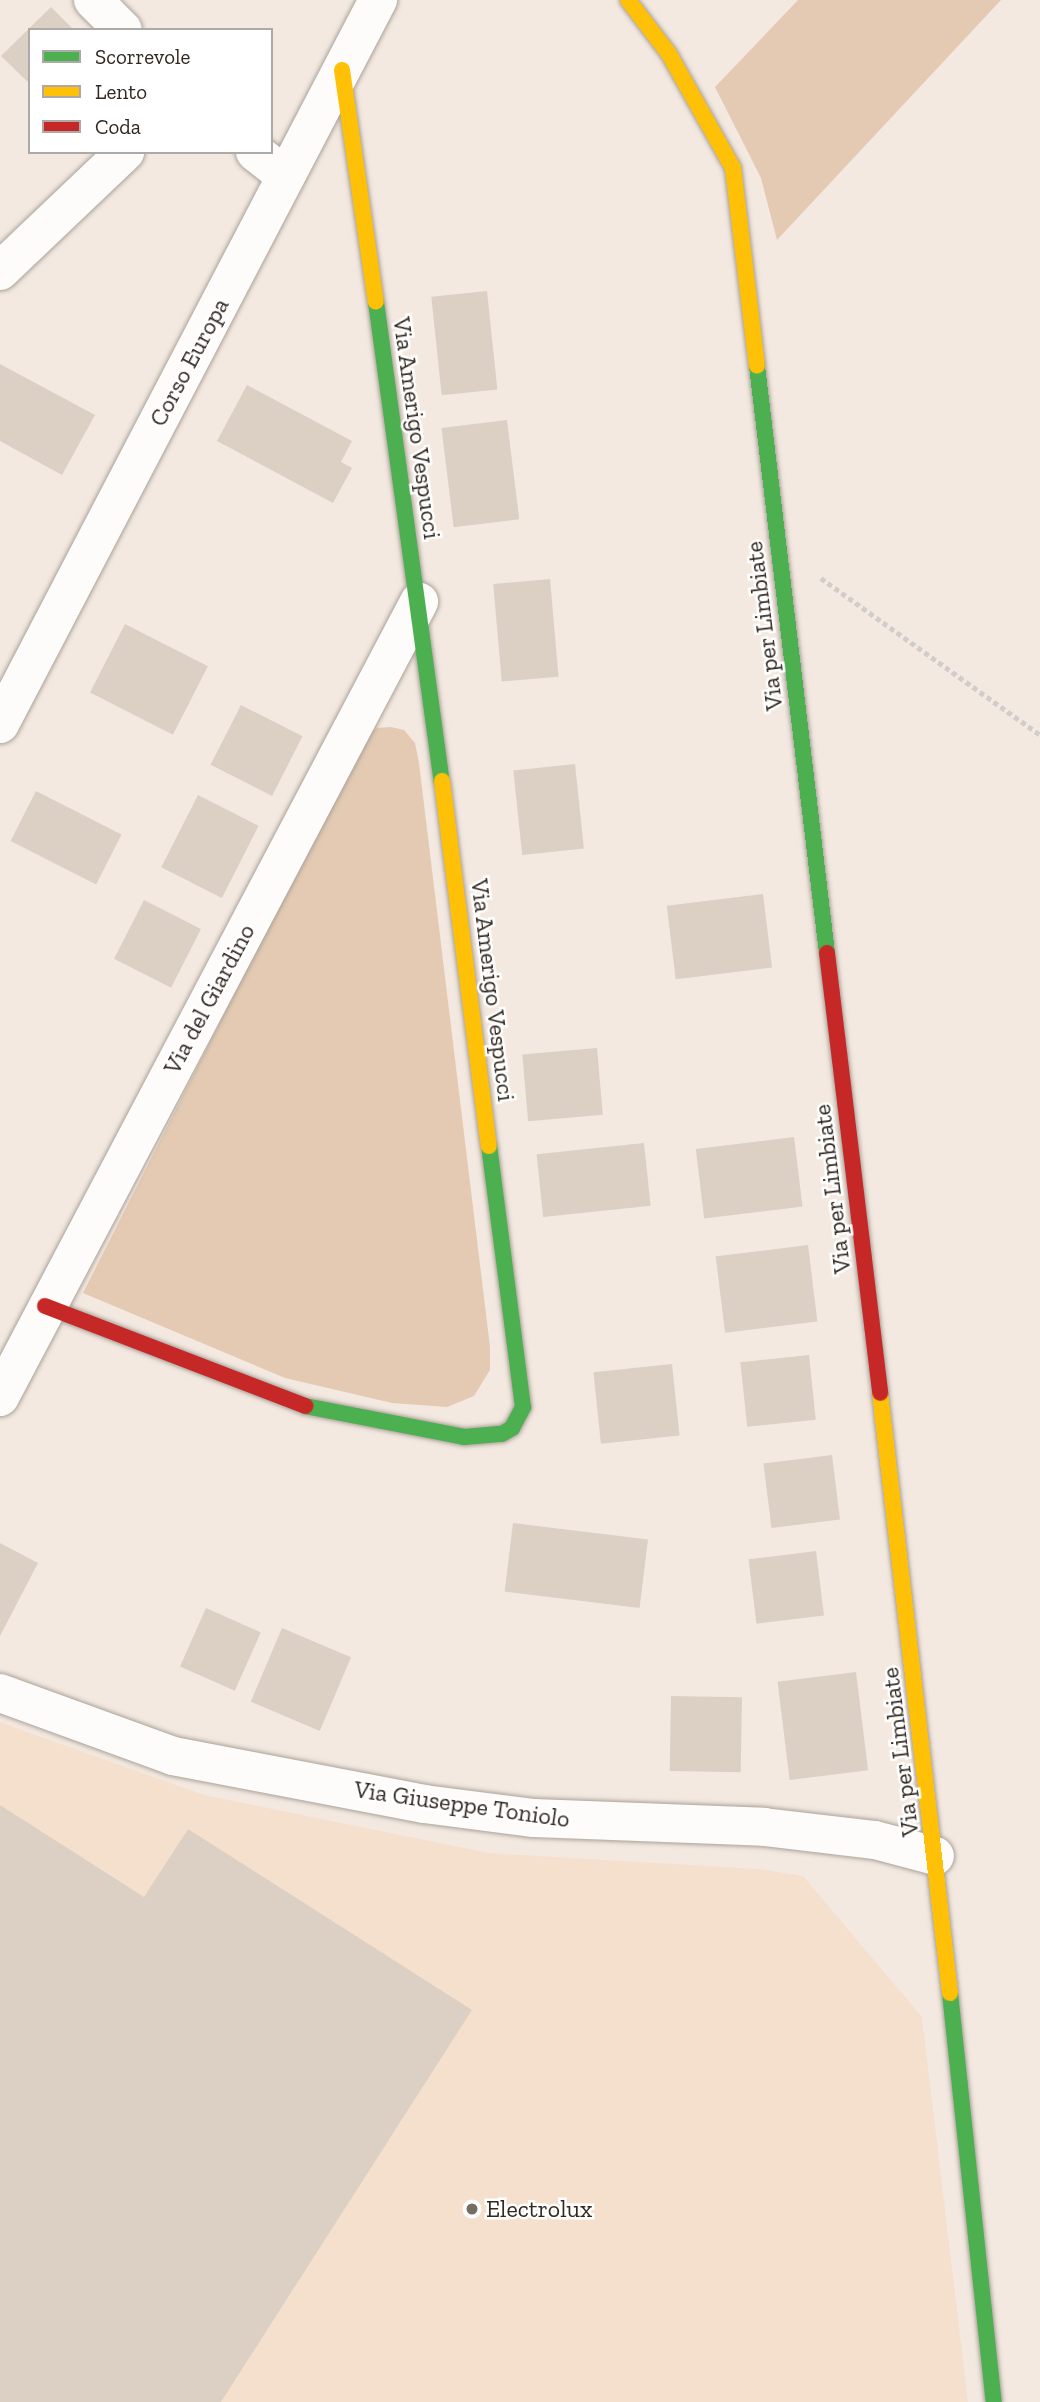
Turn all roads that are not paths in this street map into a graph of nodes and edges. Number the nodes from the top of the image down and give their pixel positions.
1 (93, 0) edge
2 (378, 0) edge
3 (628, 0) edge
4 (121, 28) edge
5 (342, 70) junction
6 (123, 154) edge
7 (258, 154) edge
8 (286, 176) junction
9 (0, 271) edge
10 (419, 602) junction
11 (0, 724) edge
12 (46, 1306) junction
13 (0, 1397) edge
14 (0, 1693) edge
15 (935, 1856) junction
16 (995, 2402) edge

1 - 4 street
2 - 5 street, Corso Europa
3 - 15 street, Via per Limbiate
5 - 8 street, Corso Europa
5 - 10 street, Via Amerigo Vespucci
6 - 9 street
7 - 8 street
8 - 11 street, Corso Europa
10 - 12 street, Via del Giardino
10 - 12 street, Via Amerigo Vespucci
12 - 13 street, Via del Giardino
14 - 15 street, Via Giuseppe Toniolo
15 - 16 street, Via per Limbiate

